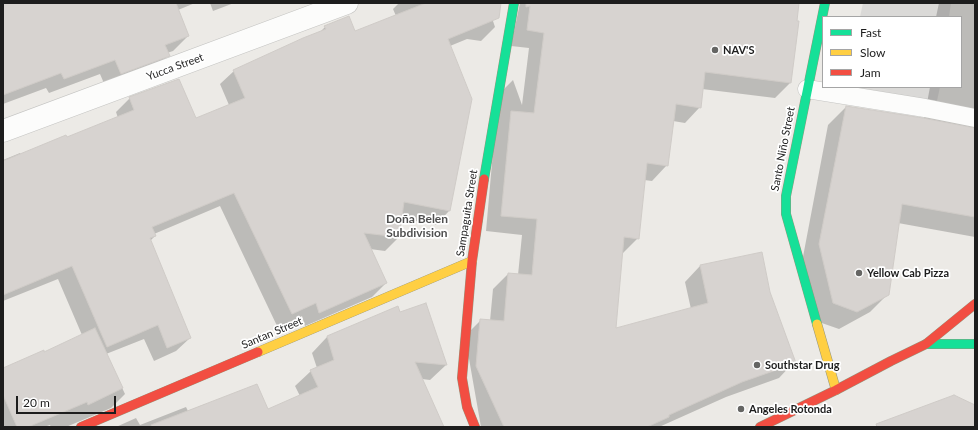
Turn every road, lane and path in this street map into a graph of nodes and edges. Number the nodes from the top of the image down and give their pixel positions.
1 (347, 3) edge
2 (514, 3) edge
3 (825, 3) edge
4 (822, 16) edge
5 (822, 18) edge
6 (807, 90) junction
7 (975, 118) edge
8 (3, 131) edge
9 (472, 261) junction
10 (975, 304) edge
11 (926, 344) junction
12 (975, 344) edge
13 (836, 390) junction
14 (81, 427) edge
15 (475, 427) edge
16 (760, 427) edge

1 - 8 street, Yucca Street
2 - 9 street, Sampaguita Street
3 - 4 street, Santo Niño Street
5 - 6 street, Santo Niño Street
6 - 7 lane
6 - 13 street, Santo Niño Street
9 - 14 street, Santan Street
9 - 15 street, Sampaguita Street
10 - 11 street
11 - 12 street
11 - 13 street
13 - 16 street

